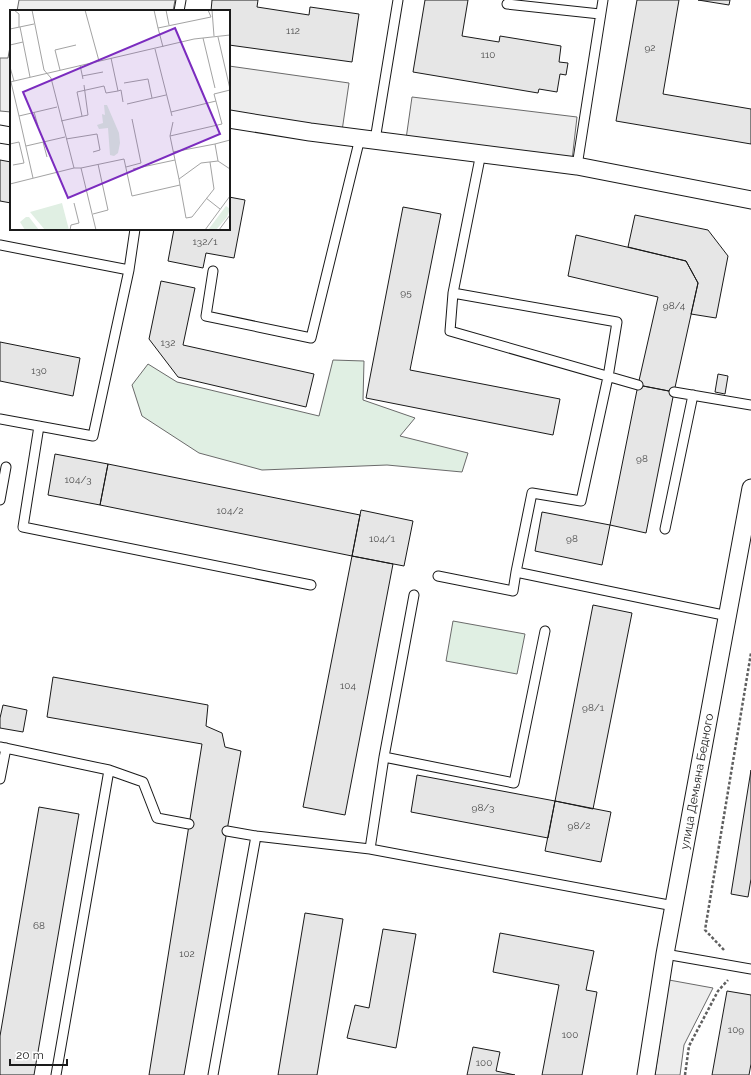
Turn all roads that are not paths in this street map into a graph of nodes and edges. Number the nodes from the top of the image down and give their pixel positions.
1 (181, 0) edge
2 (398, 0) edge
3 (603, 0) edge
4 (507, 4) dead end
5 (179, 10) edge
6 (600, 14) junction
7 (230, 119) edge
8 (0, 134) edge
9 (10, 136) edge
10 (367, 139) junction
11 (482, 153) junction
12 (577, 166) junction
13 (751, 200) edge
14 (135, 230) edge
15 (0, 245) edge
16 (129, 270) junction
17 (214, 271) dead end
18 (453, 293) junction
19 (608, 377) junction
20 (638, 385) dead end
21 (674, 392) dead end
22 (693, 395) junction
23 (751, 404) edge
24 (0, 419) edge
25 (39, 426) junction
26 (6, 467) dead end
27 (751, 488) edge
28 (0, 500) edge
29 (666, 529) dead end
30 (747, 535) edge
31 (516, 572) junction
32 (438, 576) dead end
33 (311, 585) dead end
34 (414, 595) dead end
35 (728, 616) junction
36 (545, 631) dead end
37 (3, 747) edge
38 (384, 757) junction
39 (109, 770) junction
40 (0, 779) edge
41 (190, 824) dead end
42 (227, 830) dead end
43 (256, 836) junction
44 (370, 849) junction
45 (674, 906) junction
46 (665, 954) junction
47 (751, 969) edge
48 (56, 1075) edge
49 (213, 1075) edge
50 (646, 1075) edge

1 - 5 lane
2 - 10 lane
3 - 6 lane
4 - 6 lane
6 - 12 lane
7 - 10 street
8 - 9 street
10 - 11 street
10 - 17 lane
11 - 12 street
11 - 18 lane
12 - 13 street
14 - 16 lane
15 - 16 lane
16 - 25 lane
18 - 19 lane
18 - 19 lane
19 - 20 lane
19 - 31 lane
21 - 22 lane
22 - 23 lane
22 - 29 lane
24 - 25 lane
25 - 33 lane
26 - 28 lane
27 - 30 street, улица Демьяна Бедного
30 - 35 street, улица Демьяна Бедного
31 - 32 lane
31 - 35 lane
34 - 38 lane
35 - 45 street, улица Демьяна Бедного
36 - 38 lane
37 - 39 lane
37 - 40 lane
38 - 44 lane
39 - 41 lane
39 - 48 lane
42 - 43 lane
43 - 44 lane
43 - 49 lane
44 - 45 lane
45 - 46 street, улица Демьяна Бедного
46 - 47 lane
46 - 50 street, улица Демьяна Бедного

